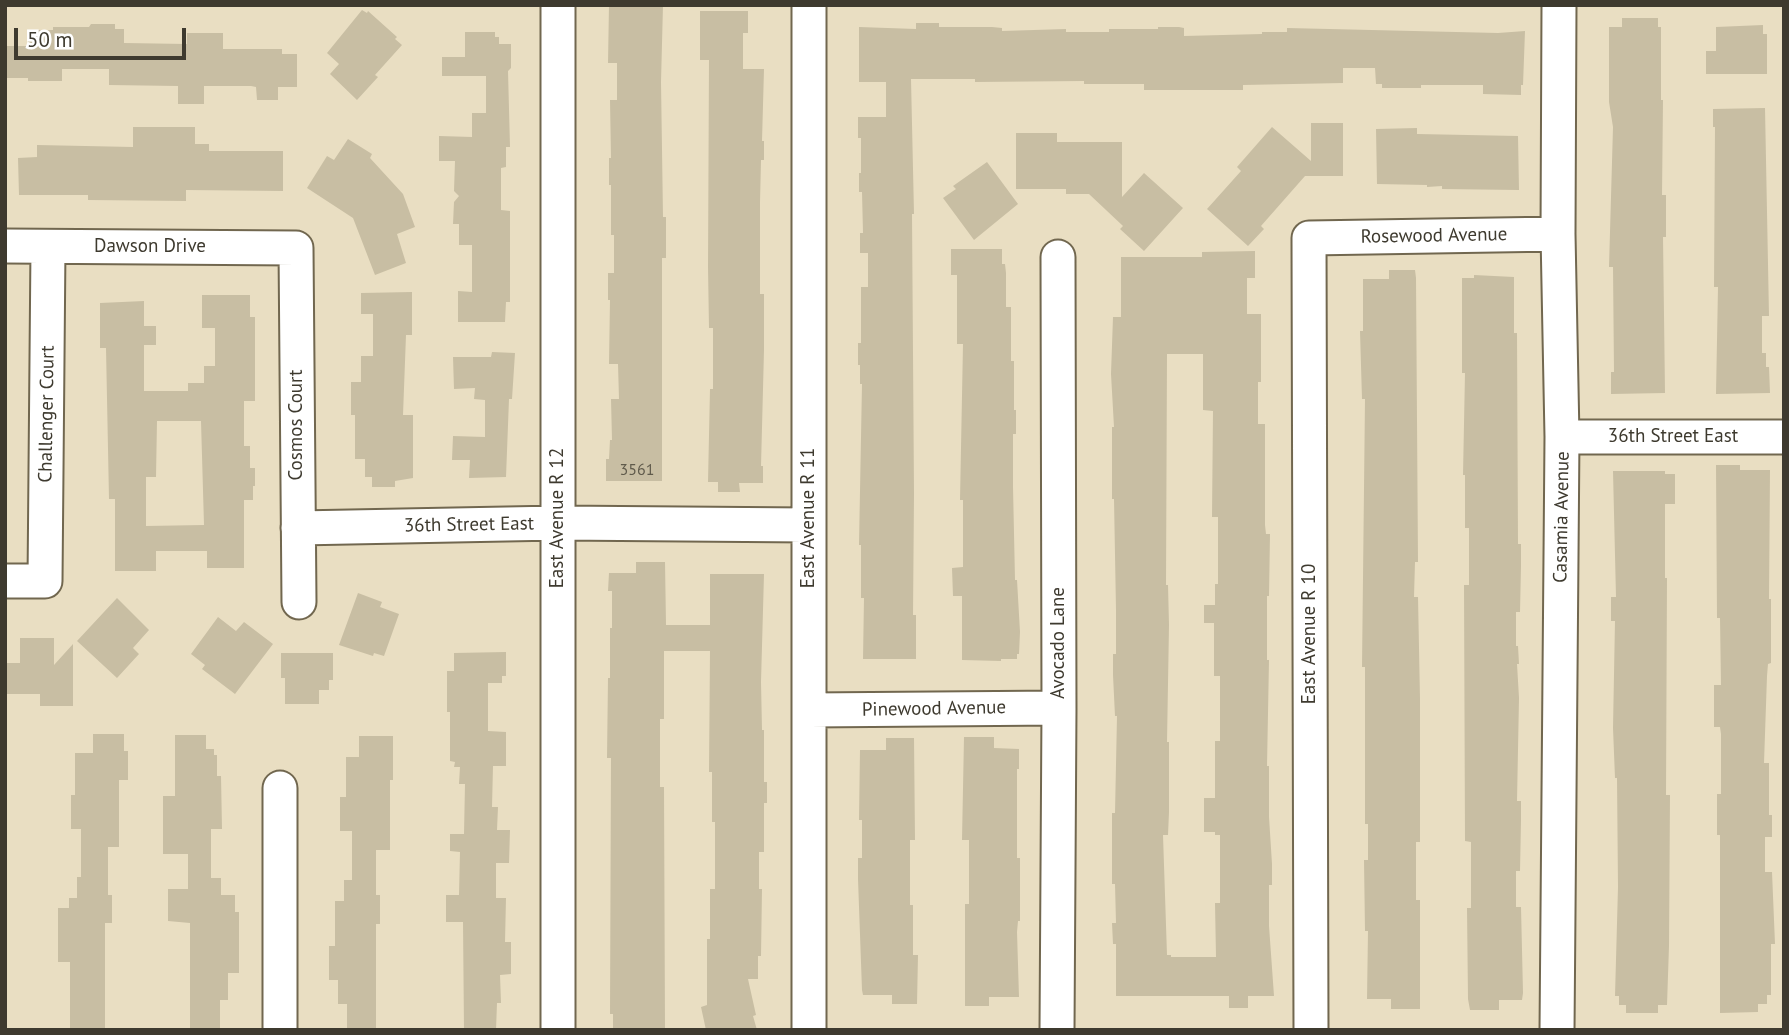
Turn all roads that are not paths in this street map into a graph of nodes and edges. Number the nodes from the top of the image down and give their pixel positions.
1 (558, 5) edge
2 (809, 5) edge
3 (1559, 5) edge
4 (1558, 234) junction
5 (1309, 238) joint
6 (5, 246) edge
7 (48, 247) junction
8 (296, 248) joint
9 (1058, 257) dead end
10 (1562, 437) junction
11 (1784, 437) edge
12 (558, 523) junction
13 (808, 525) junction
14 (298, 527) junction
15 (5, 581) edge
16 (299, 603) dead end
17 (1059, 708) junction
18 (809, 710) junction
19 (280, 788) dead end
20 (279, 1030) edge
21 (558, 1030) edge
22 (809, 1030) edge
23 (1057, 1030) edge
24 (1311, 1030) edge
25 (1557, 1030) edge

1 - 12 street, East Avenue R 12
2 - 13 street, East Avenue R 11
3 - 4 street, Casamia Avenue
4 - 5 street, Rosewood Avenue
4 - 10 street, Casamia Avenue
5 - 24 street, East Avenue R 10
6 - 7 street, Dawson Drive
7 - 8 street, Dawson Drive
7 - 15 street, Challenger Court
8 - 14 street, Cosmos Court
9 - 17 street, Avocado Lane
10 - 11 street, 36th Street East
10 - 25 street, Casamia Avenue
12 - 13 street, 36th Street East
12 - 14 street, 36th Street East
12 - 21 street, East Avenue R 12
13 - 18 street, East Avenue R 11
14 - 16 street, Cosmos Court
17 - 18 street, Pinewood Avenue
17 - 23 street, Avocado Lane
18 - 22 street, East Avenue R 11
19 - 20 street

